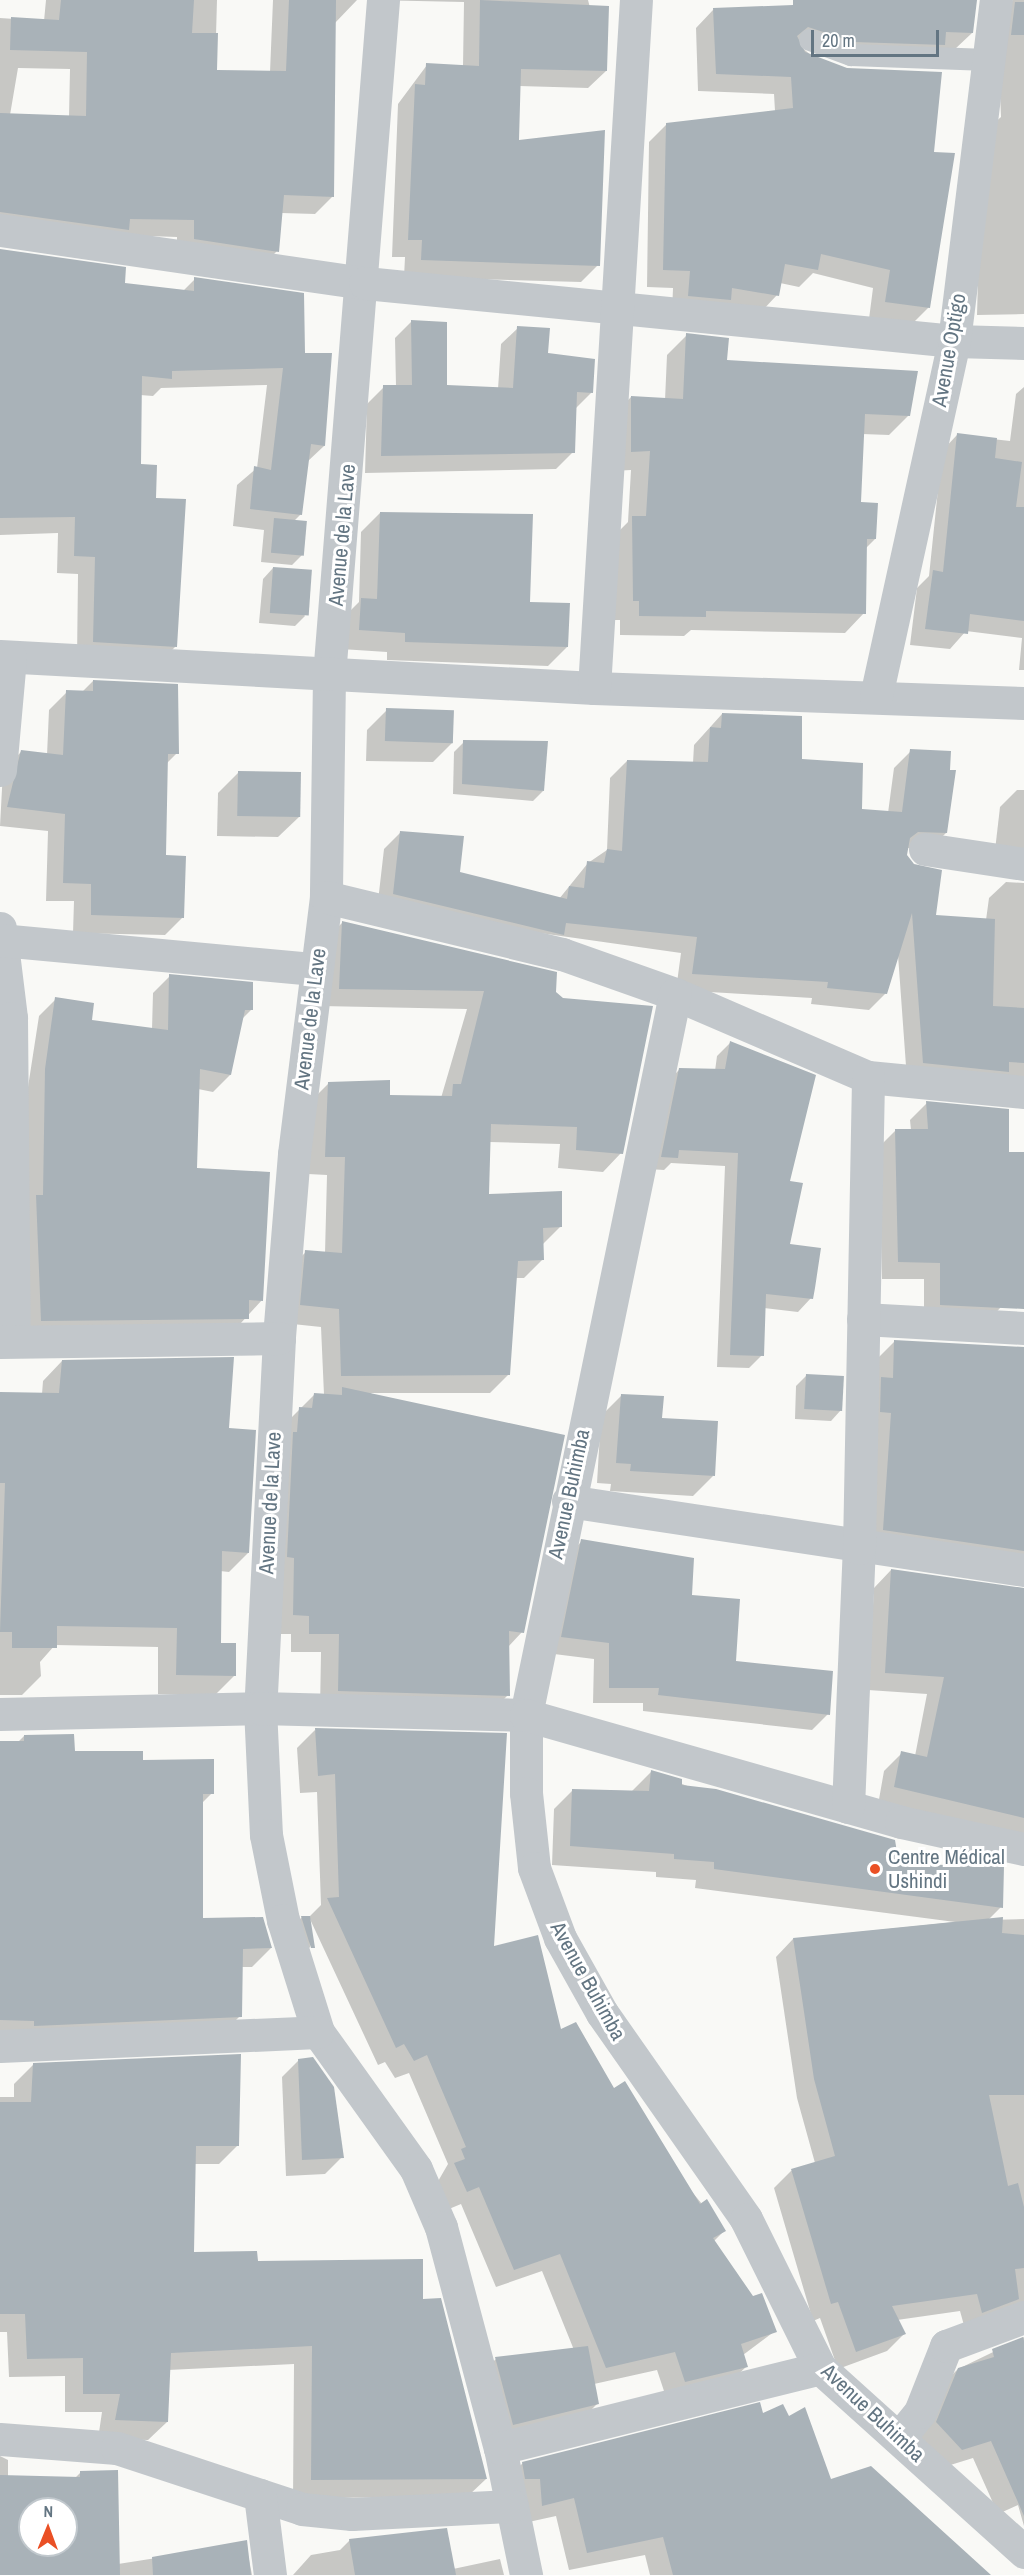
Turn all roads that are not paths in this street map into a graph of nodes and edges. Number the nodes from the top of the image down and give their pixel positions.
1 (384, 0) edge
2 (636, 0) edge
3 (996, 0) edge
4 (810, 40) dead end
5 (988, 60) junction
6 (0, 230) edge
7 (365, 283) junction
8 (618, 308) junction
9 (954, 341) junction
10 (1024, 343) edge
11 (5, 656) edge
12 (329, 676) junction
13 (594, 688) junction
14 (876, 696) junction
15 (1024, 703) edge
16 (0, 770) edge
17 (925, 849) dead end
18 (1024, 864) edge
19 (326, 897) junction
20 (1, 936) edge
21 (315, 969) junction
22 (675, 994) junction
23 (868, 1077) junction
24 (1024, 1092) edge
25 (864, 1319) junction
26 (1024, 1328) edge
27 (279, 1338) junction
28 (7, 1341) edge
29 (568, 1501) junction
30 (860, 1548) junction
31 (1024, 1570) edge
32 (260, 1708) junction
33 (0, 1714) edge
34 (526, 1715) junction
35 (848, 1807) junction
36 (1024, 1849) edge
37 (318, 2032) junction
38 (0, 2046) edge
39 (1024, 2317) edge
40 (820, 2368) junction
41 (899, 2438) junction
42 (0, 2439) edge
43 (500, 2448) junction
44 (260, 2495) junction
45 (512, 2506) junction
46 (1024, 2552) edge
47 (270, 2575) edge
48 (526, 2575) edge

1 - 7 street, Avenue de la Lave
2 - 8 street
3 - 5 street, Avenue Optigo
4 - 5 lane
5 - 9 street, Avenue Optigo
6 - 7 street
7 - 8 street
7 - 12 street, Avenue de la Lave
8 - 9 street
8 - 13 street
9 - 10 street
9 - 14 street, Avenue Optigo
11 - 12 street
11 - 16 street
12 - 13 street
12 - 19 street, Avenue de la Lave
13 - 14 street
14 - 15 street
17 - 18 street
19 - 21 street, Avenue de la Lave
19 - 22 street
20 - 21 street
20 - 28 street
21 - 27 street, Avenue de la Lave
22 - 23 street
22 - 29 street, Avenue Buhimba
23 - 24 street
23 - 25 street
25 - 26 street
25 - 30 street
27 - 28 street
27 - 32 street, Avenue de la Lave
29 - 30 street
29 - 34 street, Avenue Buhimba
30 - 31 street
30 - 35 street
32 - 33 street
32 - 34 street
32 - 37 street, Avenue de la Lave
34 - 35 street
34 - 40 street, Avenue Buhimba
35 - 36 street
37 - 38 street
37 - 43 street, Avenue de la Lave
39 - 41 street
40 - 41 street, Avenue Buhimba
40 - 43 street
41 - 46 street, Avenue Buhimba
42 - 44 street
43 - 45 street, Avenue de la Lave
44 - 45 street
44 - 47 street
45 - 48 street, Avenue de la Lave

